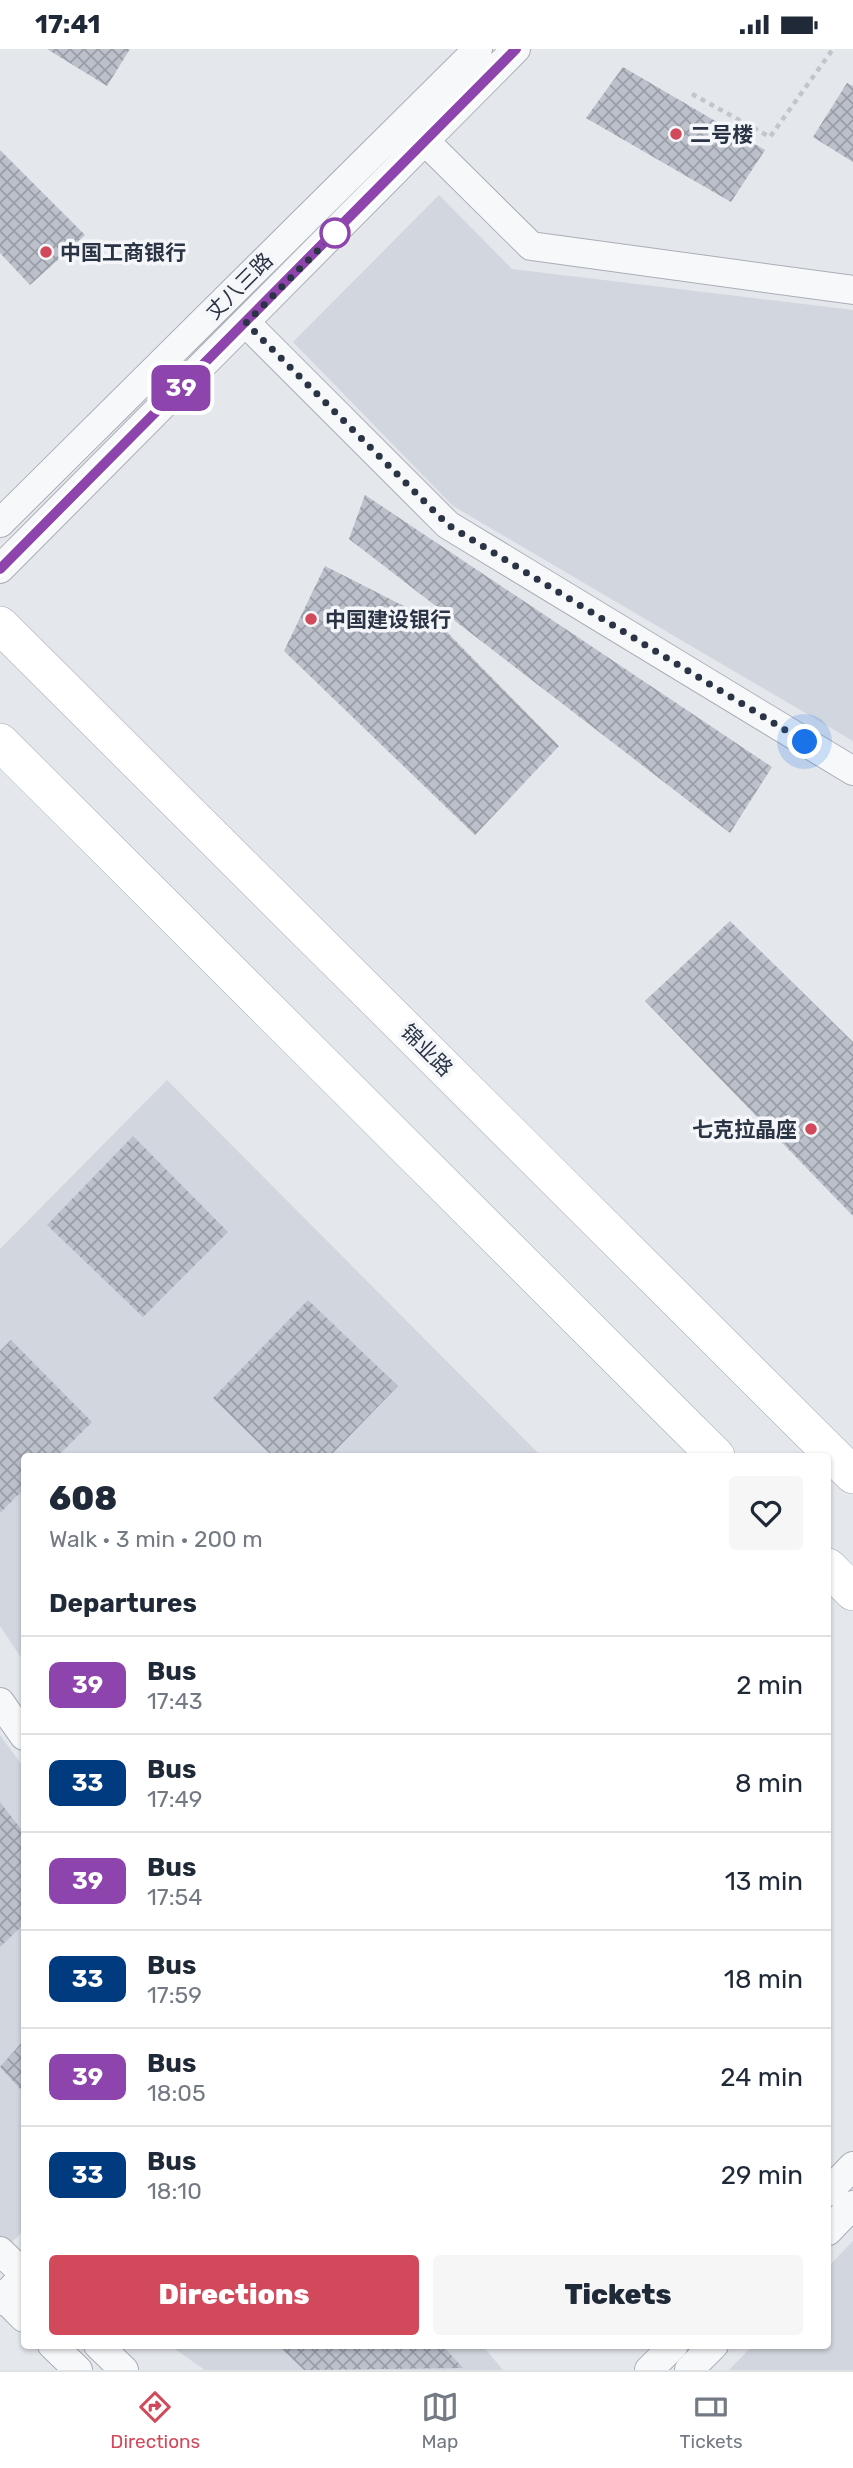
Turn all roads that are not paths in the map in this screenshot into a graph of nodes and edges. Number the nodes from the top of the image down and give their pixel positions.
1 (478, 49) edge
2 (516, 49) edge
3 (425, 141) junction
4 (853, 290) edge
5 (246, 323) junction
6 (0, 523) edge
7 (0, 569) edge
8 (0, 625) edge
9 (0, 743) edge
10 (853, 771) edge
11 (713, 1453) edge
12 (831, 1453) edge
13 (831, 1453) edge
14 (853, 1475) edge
15 (831, 1570) edge
16 (853, 1592) edge
17 (0, 1702) edge
18 (21, 1731) edge
19 (853, 2167) edge
20 (831, 2189) edge
21 (853, 2205) edge
22 (831, 2228) edge
23 (0, 2251) edge
24 (21, 2272) edge
25 (21, 2278) edge
26 (1, 2298) edge
27 (21, 2315) edge
28 (56, 2349) edge
29 (103, 2349) edge
30 (670, 2349) edge
31 (709, 2349) edge
32 (78, 2370) edge
33 (124, 2370) edge
34 (649, 2370) edge
35 (689, 2370) edge

1 - 6 street, 丈八三路
2 - 3 street, 丈八三路
3 - 4 street
3 - 5 street, 丈八三路
5 - 7 street, 丈八三路
5 - 10 street
8 - 13 main road, 锦业路
9 - 11 main road
12 - 14 main road, 锦业路
15 - 16 main road
17 - 18 street
19 - 20 street
21 - 22 street
23 - 24 street
25 - 26 street
26 - 27 street
28 - 32 street
29 - 33 street
30 - 34 street
31 - 35 street

